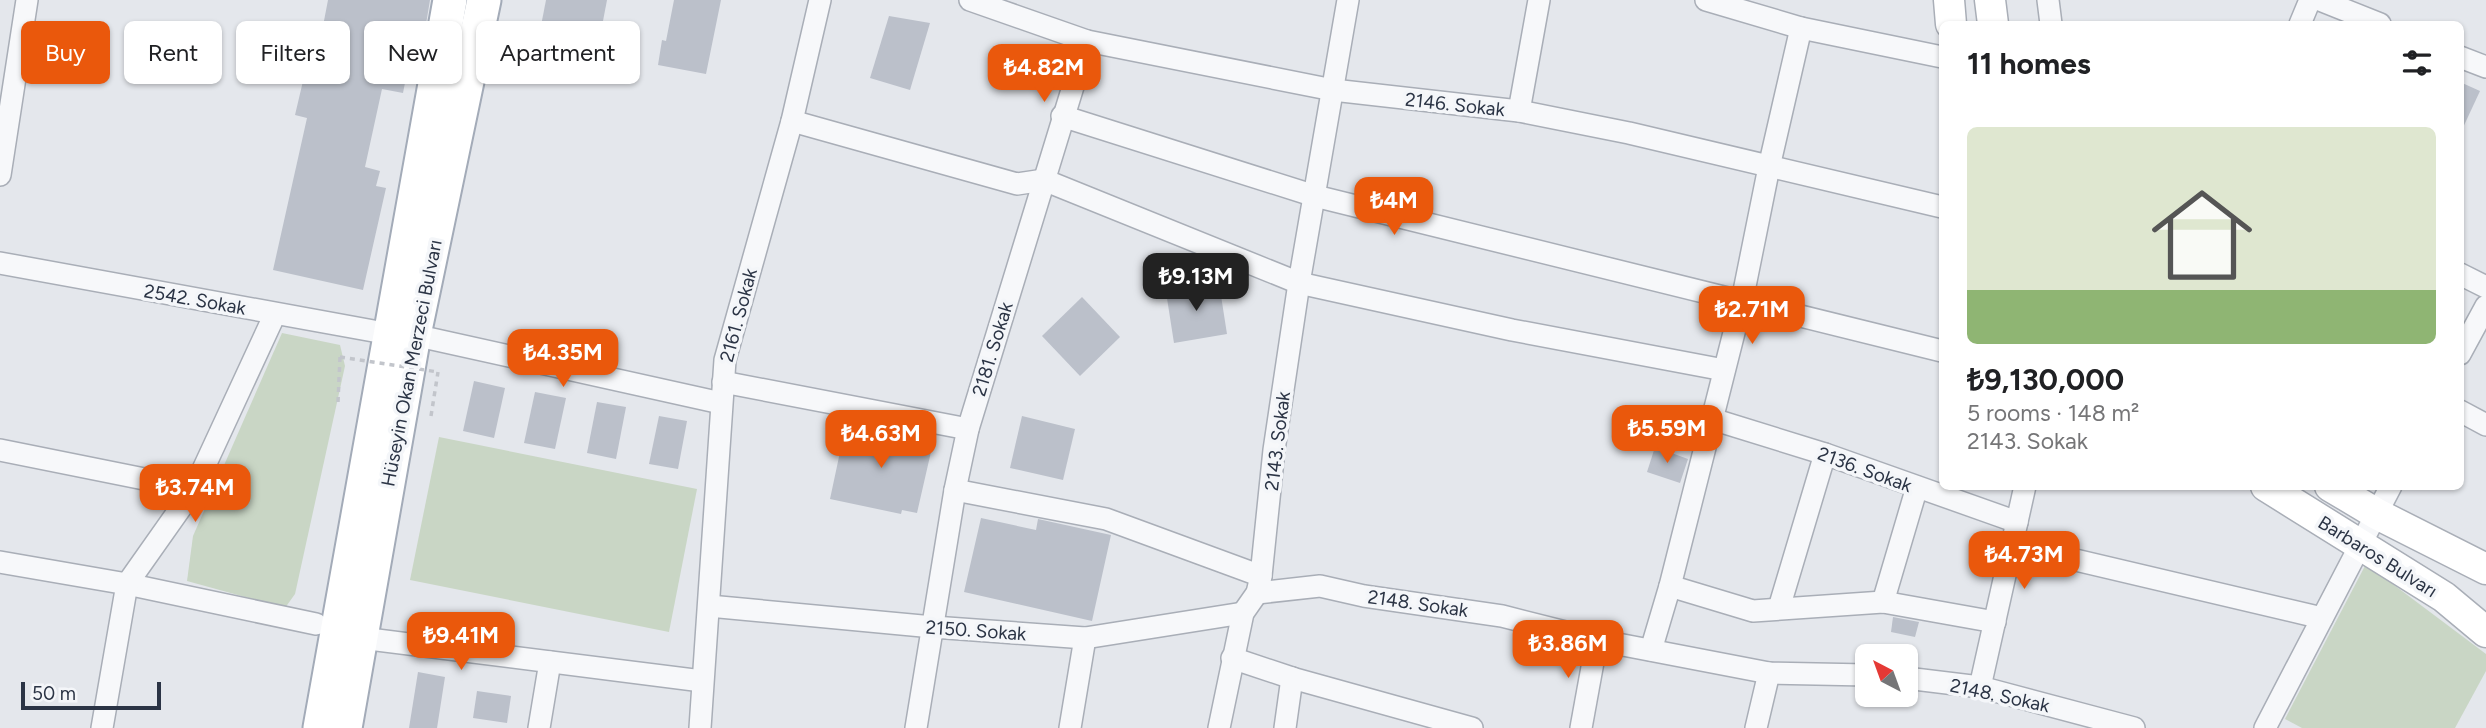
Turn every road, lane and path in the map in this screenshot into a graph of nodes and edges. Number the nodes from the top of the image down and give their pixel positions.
1 (27, 0) edge
2 (450, 0) edge
3 (484, 0) edge
4 (820, 0) edge
5 (970, 0) edge
6 (1348, 0) edge
7 (1539, 0) edge
8 (1706, 0) edge
9 (1949, 0) edge
10 (1990, 0) edge
11 (2048, 0) edge
12 (2310, 0) edge
13 (2320, 0) edge
14 (1951, 21) edge
15 (1993, 21) edge
16 (2052, 21) edge
17 (2301, 21) edge
18 (2373, 21) edge
19 (1801, 28) junction
20 (1087, 41) junction
21 (1939, 56) edge
22 (2464, 59) edge
23 (2486, 68) edge
24 (1333, 90) junction
25 (1519, 111) junction
26 (1062, 116) junction
27 (792, 121) junction
28 (1769, 167) junction
29 (0, 175) edge
30 (1044, 180) junction
31 (1315, 196) junction
32 (1939, 206) edge
33 (0, 263) edge
34 (2464, 276) edge
35 (1299, 283) junction
36 (2486, 287) edge
37 (1742, 301) junction
38 (2486, 306) edge
39 (275, 314) junction
40 (402, 334) junction
41 (2464, 347) edge
42 (1939, 350) edge
43 (1724, 370) junction
44 (722, 392) junction
45 (338, 402) dead end
46 (2464, 413) edge
47 (431, 416) dead end
48 (1712, 419) junction
49 (2486, 425) edge
50 (968, 429) junction
51 (0, 450) edge
52 (1825, 454) junction
53 (1917, 487) junction
54 (194, 489) junction
55 (955, 490) junction
56 (2024, 490) edge
57 (2272, 490) edge
58 (2337, 490) edge
59 (2389, 490) edge
60 (2377, 514) junction
61 (2017, 522) junction
62 (2360, 544) junction
63 (2012, 545) junction
64 (0, 562) edge
65 (2486, 569) edge
66 (127, 584) junction
67 (1259, 584) junction
68 (1670, 586) junction
69 (1883, 602) junction
70 (709, 606) junction
71 (1779, 608) junction
72 (1243, 613) junction
73 (2322, 618) junction
74 (1995, 622) junction
75 (316, 624) junction
76 (933, 627) junction
77 (2486, 632) edge
78 (1085, 638) junction
79 (377, 640) junction
80 (1597, 640) junction
81 (1651, 650) junction
82 (1233, 658) junction
83 (550, 662) junction
84 (1769, 673) junction
85 (1855, 674) edge
86 (1292, 678) junction
87 (1918, 679) edge
88 (702, 681) junction
89 (1980, 687) junction
90 (1396, 718) edge
91 (102, 728) edge
92 (296, 728) edge
93 (320, 728) edge
94 (345, 728) edge
95 (361, 728) edge
96 (539, 728) edge
97 (700, 728) edge
98 (916, 728) edge
99 (1070, 728) edge
100 (1219, 728) edge
101 (1285, 728) edge
102 (1472, 728) edge
103 (1581, 728) edge
104 (1756, 728) edge
105 (2134, 728) edge
106 (2265, 728) edge

1 - 29 street
2 - 40 main road, Hüseyin Okan Merzeci Bulvarı
3 - 40 main road, Hüseyin Okan Merzeci Bulvarı
4 - 27 street, 2161. Sokak
5 - 20 street, 2146. Sokak
6 - 24 street, 2143. Sokak
7 - 25 street
8 - 19 street
9 - 14 street
10 - 15 street
11 - 16 street
12 - 17 street
13 - 18 street
19 - 21 street
19 - 28 street
20 - 24 street, 2146. Sokak
20 - 26 street, 2181. Sokak
22 - 23 street
24 - 25 street, 2146. Sokak
24 - 31 street, 2143. Sokak
25 - 28 street, 2146. Sokak
26 - 30 street, 2181. Sokak
26 - 31 street
27 - 30 street
27 - 44 street, 2161. Sokak
28 - 32 street, 2146. Sokak
28 - 37 street
30 - 35 street
30 - 50 street, 2181. Sokak
31 - 35 street, 2143. Sokak
31 - 37 street
33 - 39 street, 2542. Sokak
34 - 36 street
35 - 43 street
35 - 67 street, 2143. Sokak
37 - 42 street
37 - 43 street
38 - 41 street
39 - 40 street, 2542. Sokak
39 - 54 street
40 - 44 street, 2542. Sokak
40 - 75 main road
40 - 79 main road
40 - 93 main road, Hüseyin Okan Merzeci Bulvarı
40 - 94 main road, Hüseyin Okan Merzeci Bulvarı
43 - 48 street
44 - 50 street, 2542. Sokak
44 - 70 street, 2161. Sokak
45 - 47 path, bridge
46 - 49 street
48 - 52 street, 2136. Sokak
48 - 68 street
50 - 55 street, 2181. Sokak
51 - 54 street
52 - 53 street, 2136. Sokak
52 - 71 street
53 - 61 street, 2136. Sokak
53 - 69 street
54 - 66 street
55 - 67 street
55 - 76 street, 2181. Sokak
56 - 61 street
57 - 62 street, Barbaros Bulvarı
58 - 60 street, Barbaros Bulvarı
59 - 60 street
60 - 62 street
60 - 65 street, Barbaros Bulvarı
61 - 63 street
62 - 73 street
62 - 77 street, Barbaros Bulvarı
63 - 73 street
63 - 74 street
64 - 66 street
66 - 75 street
66 - 91 street
67 - 72 street, 2143. Sokak
67 - 80 street, 2148. Sokak
68 - 71 street
68 - 81 street
69 - 71 street
69 - 74 street
70 - 76 street, 2150. Sokak
70 - 88 street, 2161. Sokak
72 - 78 street, 2150. Sokak
72 - 82 street, 2143. Sokak
73 - 106 street
74 - 89 street
75 - 92 main road
76 - 78 street, 2150. Sokak
76 - 98 street, 2181. Sokak
78 - 99 street
79 - 83 street
79 - 95 main road
80 - 81 street, 2148. Sokak
80 - 103 street
81 - 84 street, 2148. Sokak
82 - 86 street
82 - 100 street, 2143. Sokak
83 - 88 street
83 - 96 street
84 - 85 street, 2148. Sokak
84 - 104 street
86 - 90 street
86 - 101 street
87 - 89 street, 2148. Sokak
88 - 97 street, 2161. Sokak
89 - 105 street, 2148. Sokak
90 - 102 street

